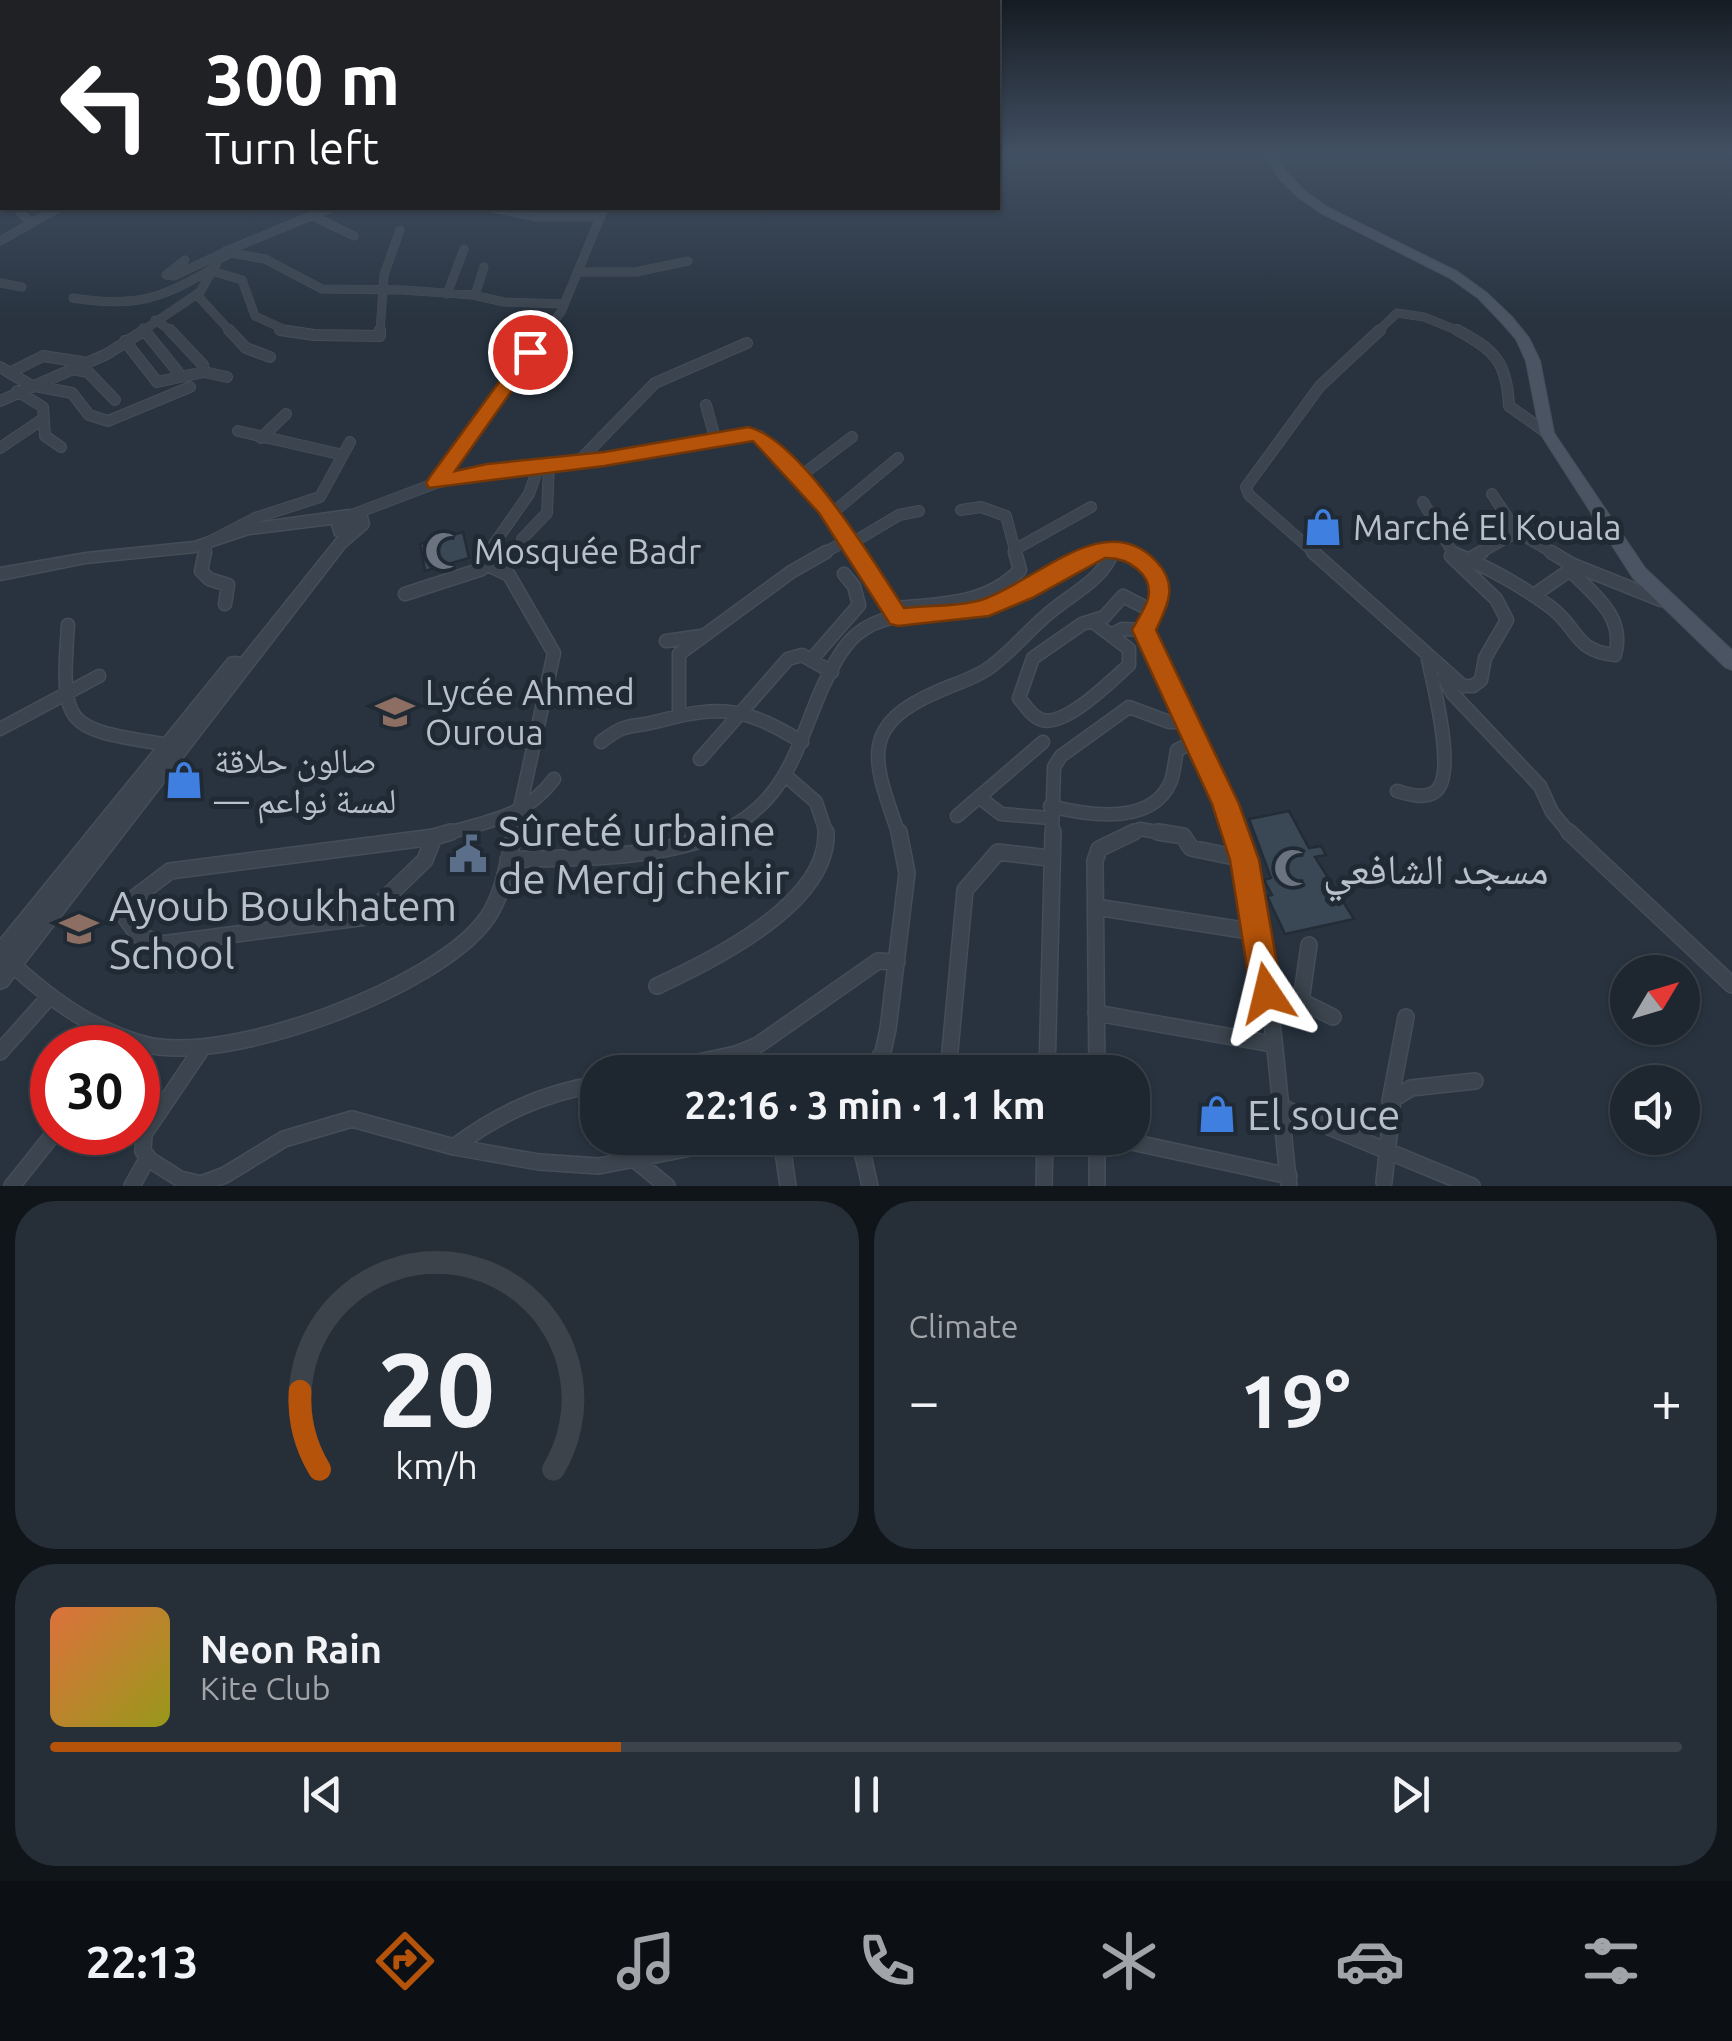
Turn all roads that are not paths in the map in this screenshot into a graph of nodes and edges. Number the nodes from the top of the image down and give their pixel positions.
1 (1327, 209) edge
2 (19, 210) edge
3 (54, 210) edge
4 (327, 210) edge
5 (503, 210) edge
6 (602, 212) edge
7 (315, 217) junction
8 (30, 223) junction
9 (400, 230) dead end
10 (354, 236) dead end
11 (0, 241) edge
12 (464, 250) dead end
13 (224, 254) junction
14 (184, 260) dead end
15 (688, 261) dead end
16 (484, 267) dead end
17 (214, 269) junction
18 (576, 272) junction
19 (0, 283) edge
20 (22, 287) dead end
21 (384, 289) junction
22 (446, 294) junction
23 (196, 295) junction
24 (475, 296) junction
25 (73, 298) dead end
26 (564, 304) junction
27 (155, 320) junction
28 (144, 328) junction
29 (125, 341) junction
30 (747, 344) dead end
31 (270, 357) dead end
32 (85, 363) junction
33 (0, 367) edge
34 (67, 369) junction
35 (11, 372) junction
36 (178, 372) dead end
37 (204, 372) junction
38 (227, 378) dead end
39 (30, 386) junction
40 (190, 387) dead end
41 (17, 391) junction
42 (115, 400) dead end
43 (0, 401) edge
44 (706, 406) dead end
45 (286, 414) dead end
46 (43, 419) junction
47 (238, 432) dead end
48 (1546, 433) junction
49 (852, 437) dead end
50 (261, 438) junction
51 (715, 438) junction
52 (350, 442) dead end
53 (61, 446) dead end
54 (0, 448) edge
55 (340, 454) junction
56 (898, 458) dead end
57 (578, 461) junction
58 (544, 464) junction
59 (798, 478) junction
60 (436, 483) junction
61 (1492, 494) dead end
62 (1422, 502) dead end
63 (1090, 507) dead end
64 (919, 510) dead end
65 (961, 510) dead end
66 (832, 514) junction
67 (349, 523) junction
68 (1517, 532) junction
69 (522, 539) dead end
70 (850, 541) junction
71 (208, 543) junction
72 (1016, 548) junction
73 (1112, 550) junction
74 (1453, 553) junction
75 (1468, 560) junction
76 (484, 563) junction
77 (1571, 567) junction
78 (0, 574) edge
79 (844, 574) dead end
80 (405, 594) dead end
81 (1534, 595) junction
82 (1665, 601) junction
83 (225, 604) dead end
84 (1154, 612) junction
85 (896, 613) junction
86 (1092, 621) junction
87 (68, 625) dead end
88 (1144, 630) junction
89 (1111, 635) junction
90 (704, 636) junction
91 (666, 641) dead end
92 (812, 659) junction
93 (1732, 662) edge
94 (1434, 663) junction
95 (832, 672) junction
96 (99, 676) dead end
97 (64, 695) junction
98 (743, 708) junction
99 (679, 714) junction
100 (1188, 722) junction
101 (0, 728) edge
102 (1196, 741) junction
103 (602, 742) dead end
104 (802, 742) junction
105 (1042, 742) dead end
106 (169, 745) junction
107 (700, 758) dead end
108 (786, 775) junction
109 (554, 778) dead end
110 (1397, 791) dead end
111 (980, 798) junction
112 (520, 812) junction
113 (1050, 812) junction
114 (957, 816) dead end
115 (434, 837) junction
116 (1049, 858) junction
117 (508, 860) junction
118 (1244, 860) junction
119 (1096, 907) junction
120 (1256, 932) junction
121 (1309, 945) dead end
122 (6, 958) edge
123 (897, 962) junction
124 (1732, 985) edge
125 (656, 986) dead end
126 (1267, 993) junction
127 (50, 996) junction
128 (1301, 1001) junction
129 (1096, 1012) junction
130 (1334, 1017) dead end
131 (1406, 1017) dead end
132 (1272, 1044) junction
133 (203, 1048) junction
134 (0, 1052) edge
135 (731, 1055) edge
136 (881, 1055) edge
137 (950, 1055) edge
138 (1047, 1055) edge
139 (1096, 1055) edge
140 (1475, 1081) dead end
141 (580, 1086) edge
142 (1389, 1106) junction
143 (1280, 1107) junction
144 (454, 1147) junction
145 (1150, 1147) edge
146 (1387, 1150) junction
147 (37, 1155) edge
148 (659, 1155) edge
149 (783, 1155) edge
150 (863, 1155) edge
151 (1045, 1155) edge
152 (1097, 1155) edge
153 (147, 1159) junction
154 (635, 1160) junction
155 (1289, 1181) edge
156 (1384, 1182) dead end
157 (12, 1186) edge
158 (132, 1186) edge
159 (666, 1186) edge
160 (788, 1186) edge
161 (870, 1186) edge
162 (1044, 1186) edge
163 (1097, 1186) edge
164 (1472, 1186) edge

1 - 48 main road
2 - 8 street
3 - 8 street
4 - 7 street
5 - 6 street
6 - 18 street
7 - 10 street
7 - 13 street
8 - 11 street
9 - 21 street
12 - 22 street
13 - 14 street
13 - 17 street
13 - 21 street
15 - 18 street
16 - 24 street
17 - 21 street
17 - 23 street
17 - 25 street
18 - 26 street
19 - 20 street
21 - 22 street
22 - 24 street
23 - 27 street
23 - 31 street
24 - 26 street
26 - 60 street
27 - 28 street
27 - 37 street
28 - 29 street
28 - 36 street
29 - 32 street
29 - 37 street
30 - 57 street
32 - 34 street
32 - 35 street
33 - 35 street
34 - 39 street
34 - 42 street
35 - 39 street
37 - 38 street
39 - 40 street
39 - 41 street
41 - 43 street
41 - 46 street
44 - 51 street
45 - 50 street
46 - 53 street
46 - 54 street
47 - 50 street
48 - 82 main road
48 - 94 street
49 - 59 street
50 - 55 street
51 - 57 street
51 - 59 street
52 - 55 street
55 - 71 street
56 - 66 street
57 - 58 street
58 - 60 street
58 - 69 street
58 - 76 street
59 - 66 street
60 - 67 street
61 - 68 street
62 - 74 street
63 - 72 street
64 - 70 street
65 - 72 street
66 - 70 street
67 - 71 street
67 - 106 street
67 - 122 street
68 - 75 street
68 - 77 street
70 - 85 street
70 - 90 street
71 - 78 street
71 - 83 street
72 - 85 street
73 - 84 street
73 - 85 street
73 - 123 street
74 - 75 street
74 - 94 street
75 - 81 street
76 - 80 street
76 - 112 street
77 - 81 street
77 - 81 street
77 - 82 street
79 - 92 street
82 - 93 main road
84 - 86 street
84 - 88 street
85 - 95 street
86 - 89 street
86 - 89 street
87 - 97 street
88 - 89 street
88 - 100 street
90 - 91 street
90 - 99 street
92 - 95 street
92 - 98 street
94 - 110 street
94 - 124 street
95 - 104 street
96 - 97 street
97 - 101 street
97 - 106 street
98 - 99 street
98 - 104 street
98 - 107 street
99 - 103 street
100 - 102 street
100 - 113 street
102 - 113 street
102 - 118 street
104 - 108 street
105 - 111 street
106 - 122 street
108 - 117 street
108 - 125 street
109 - 112 street
111 - 113 street
111 - 114 street
112 - 115 street
112 - 117 street
113 - 116 street
115 - 115 street
116 - 137 street
116 - 138 street
117 - 133 street
118 - 119 street
118 - 120 street
119 - 120 street
119 - 129 street
120 - 126 street
121 - 128 street
122 - 127 street
123 - 135 street
123 - 136 street
126 - 128 street
126 - 132 street
127 - 133 street
127 - 134 street
128 - 130 street
129 - 132 street
129 - 139 street
131 - 142 street
132 - 143 street
133 - 153 street
140 - 142 street
141 - 144 street
142 - 146 street
143 - 146 street
143 - 155 street
144 - 153 street
144 - 154 street
145 - 155 street
146 - 156 street
146 - 164 street
147 - 157 street
148 - 154 street
149 - 160 street
150 - 161 street
151 - 162 street
152 - 163 street
153 - 158 street
154 - 159 street

